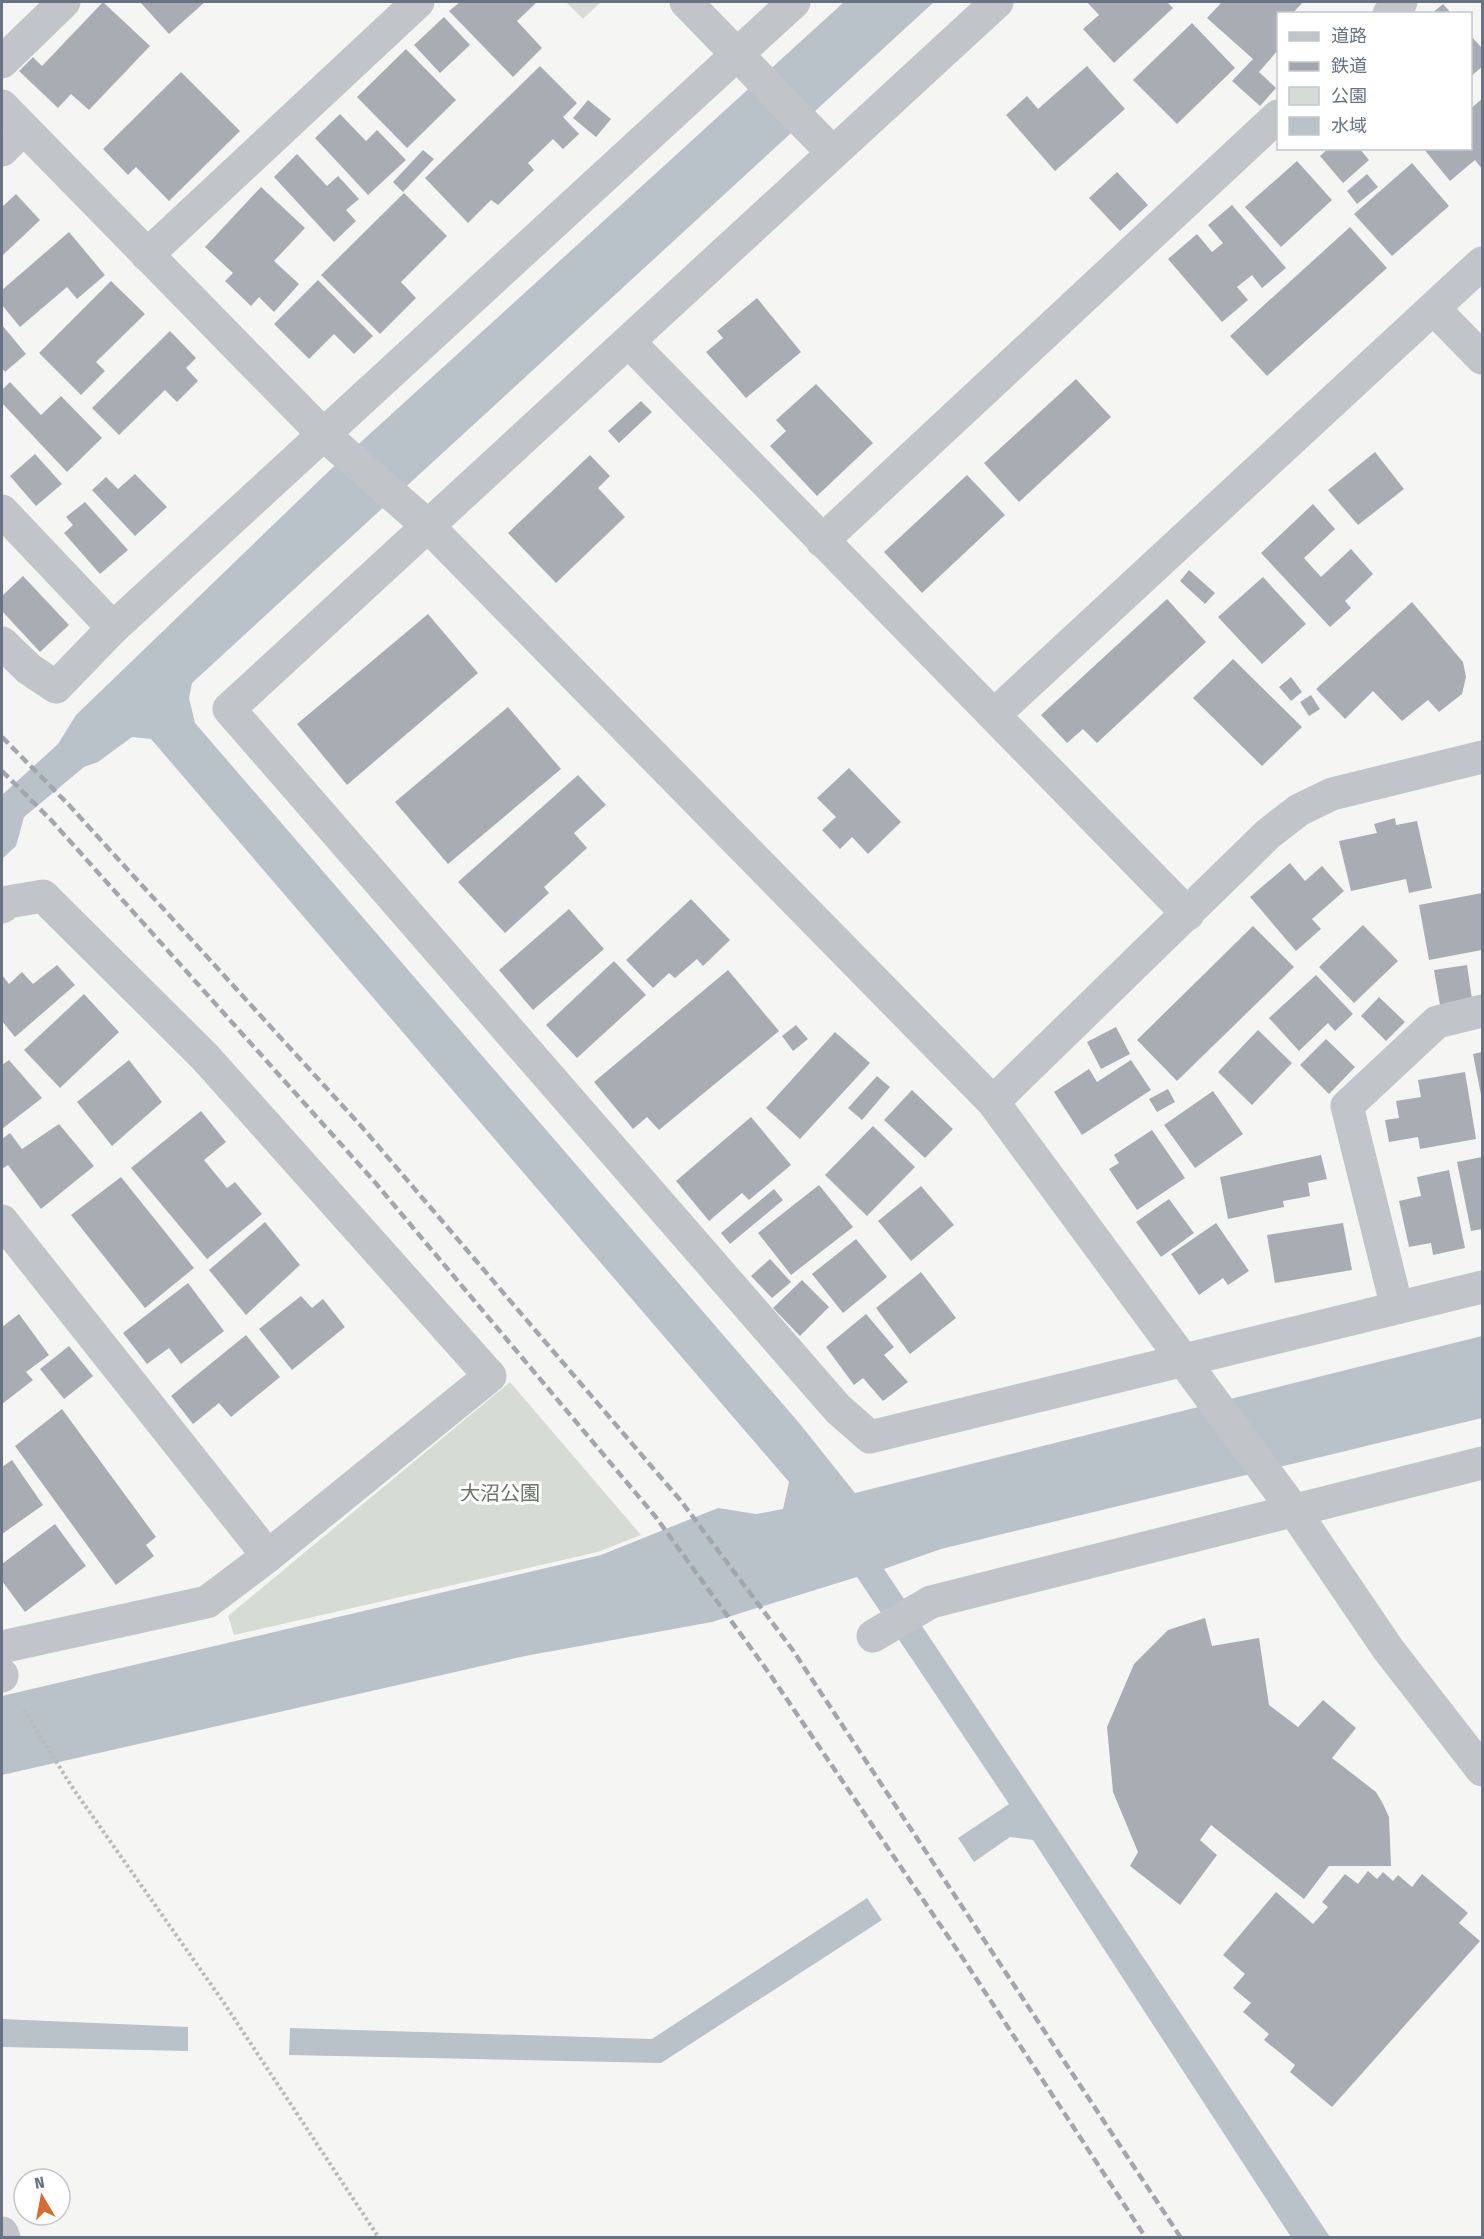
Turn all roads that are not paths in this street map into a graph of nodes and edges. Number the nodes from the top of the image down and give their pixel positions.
1 (64, 2) edge
2 (418, 2) edge
3 (686, 2) edge
4 (794, 2) edge
5 (997, 2) edge
6 (2, 62) edge
7 (747, 64) junction
8 (1277, 117) edge
9 (9, 128) edge
10 (833, 153) junction
11 (147, 255) junction
12 (1482, 263) edge
13 (1434, 309) junction
14 (629, 342) junction
15 (1482, 358) edge
16 (333, 442) junction
17 (2, 511) edge
18 (427, 525) junction
19 (822, 541) junction
20 (113, 628) junction
21 (2, 643) edge
22 (995, 714) junction
23 (1482, 757) edge
24 (2, 907) edge
25 (1188, 914) junction
26 (1482, 1011) edge
27 (993, 1102) junction
28 (2, 1221) edge
29 (1482, 1287) edge
30 (1397, 1308) junction
31 (1194, 1373) junction
32 (1482, 1463) edge
33 (1295, 1512) junction
34 (268, 1556) junction
35 (873, 1636) dead end
36 (2, 1666) edge
37 (1482, 1770) edge
38 (2, 2233) edge
39 (4, 2238) edge

1 - 6 street
2 - 11 street
3 - 7 street
4 - 7 street
5 - 10 street
7 - 10 street
7 - 16 street
8 - 19 street
9 - 11 street
10 - 14 street
11 - 16 street
12 - 13 street
13 - 15 street
13 - 22 street
14 - 18 street
14 - 19 street
16 - 18 street
16 - 20 street
17 - 20 street
18 - 27 street
18 - 31 street
19 - 22 street
20 - 21 street
22 - 25 street
23 - 25 street
24 - 34 street
25 - 27 street
26 - 30 street
27 - 31 street
28 - 34 street
29 - 30 street
30 - 31 street
31 - 33 street
32 - 33 street
33 - 35 street
33 - 37 street
34 - 36 street
38 - 39 street

